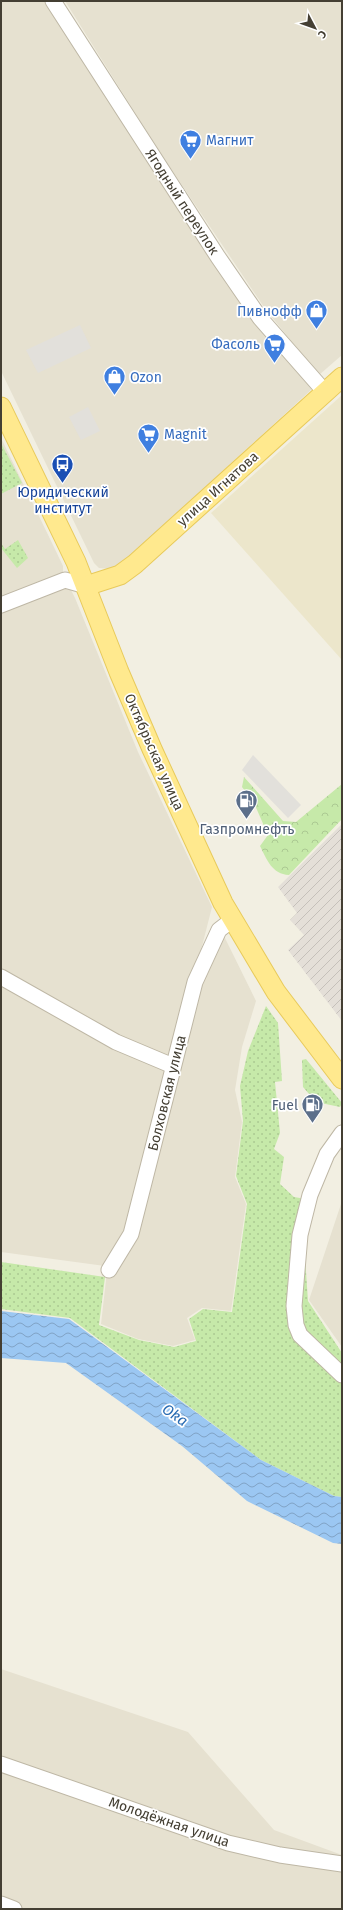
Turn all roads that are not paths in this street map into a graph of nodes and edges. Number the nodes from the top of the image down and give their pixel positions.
1 (53, 1) edge
2 (342, 377) edge
3 (325, 392) junction
4 (1, 407) edge
5 (86, 586) junction
6 (1, 605) edge
7 (232, 920) junction
8 (1, 977) edge
9 (173, 1066) junction
10 (341, 1079) edge
11 (342, 1133) edge
12 (109, 1270) dead end
13 (342, 1374) edge
14 (1, 1764) edge
15 (342, 1864) edge
16 (1, 1904) edge
17 (14, 1909) edge

1 - 3 street, Ягодный переулок
2 - 3 main road, улица Игнатова
3 - 5 main road, улица Игнатова
4 - 5 main road, Октябрьская улица
5 - 6 street
5 - 7 main road, Октябрьская улица
7 - 9 street, Болховская улица
7 - 10 main road, Октябрьская улица
8 - 9 street
9 - 12 street, Болховская улица
11 - 13 street
14 - 15 street, Молодёжная улица
16 - 17 street

